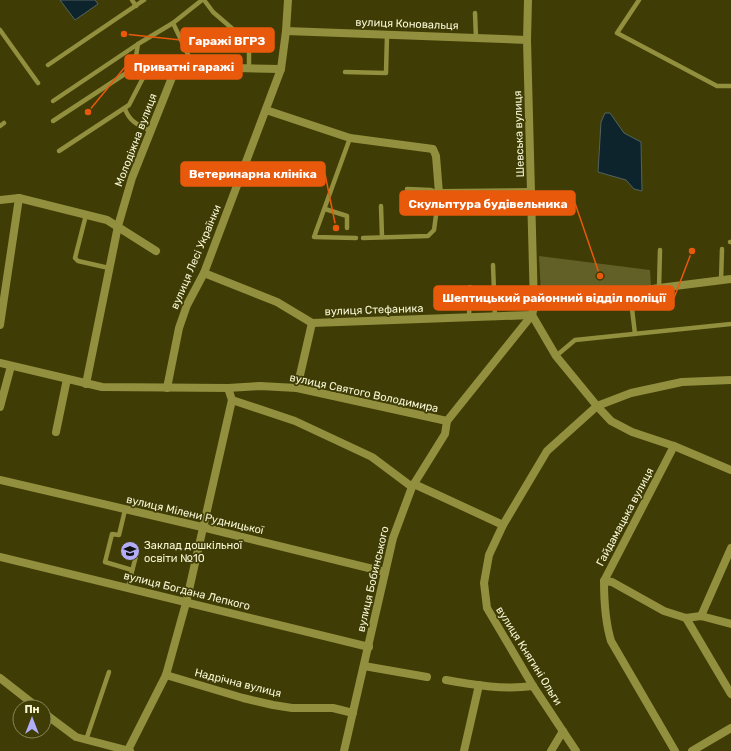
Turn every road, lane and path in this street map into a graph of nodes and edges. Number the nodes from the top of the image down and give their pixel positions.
1 (132, 0) edge
2 (144, 0) edge
3 (203, 0) edge
4 (288, 0) edge
5 (528, 0) edge
6 (638, 0) edge
7 (136, 6) junction
8 (476, 12) dead end
9 (173, 23) junction
10 (0, 30) edge
11 (286, 31) junction
12 (387, 35) junction
13 (476, 38) junction
14 (527, 40) junction
15 (138, 44) junction
16 (48, 65) dead end
17 (194, 67) junction
18 (134, 68) junction
19 (249, 68) junction
20 (281, 69) junction
21 (345, 72) dead end
22 (173, 75) junction
23 (144, 76) junction
24 (38, 83) dead end
25 (731, 86) edge
26 (53, 101) dead end
27 (125, 109) junction
28 (266, 110) junction
29 (53, 121) dead end
30 (150, 131) junction
31 (350, 138) junction
32 (59, 152) dead end
33 (407, 189) dead end
34 (531, 192) junction
35 (439, 193) junction
36 (19, 198) junction
37 (0, 200) edge
38 (381, 206) dead end
39 (325, 209) junction
40 (86, 216) junction
41 (118, 226) junction
42 (347, 228) dead end
43 (382, 237) junction
44 (356, 238) dead end
45 (363, 238) dead end
46 (722, 249) dead end
47 (660, 250) dead end
48 (156, 251) dead end
49 (493, 265) dead end
50 (109, 268) junction
51 (204, 273) junction
52 (731, 279) edge
53 (721, 281) junction
54 (470, 287) dead end
55 (659, 288) junction
56 (630, 292) junction
57 (533, 311) junction
58 (469, 318) junction
59 (494, 318) junction
60 (312, 323) junction
61 (731, 324) edge
62 (0, 325) edge
63 (636, 334) junction
64 (556, 356) junction
65 (0, 363) edge
66 (11, 366) junction
67 (67, 379) junction
68 (731, 380) edge
69 (86, 384) junction
70 (167, 388) junction
71 (228, 388) junction
72 (297, 388) junction
73 (232, 400) junction
74 (597, 406) junction
75 (0, 407) edge
76 (447, 421) junction
77 (56, 432) dead end
78 (674, 446) junction
79 (731, 470) edge
80 (0, 480) edge
81 (413, 485) junction
82 (125, 510) junction
83 (503, 525) junction
84 (202, 527) junction
85 (731, 548) edge
86 (136, 556) dead end
87 (0, 557) edge
88 (132, 570) junction
89 (385, 572) junction
90 (604, 581) junction
91 (128, 587) junction
92 (186, 603) junction
93 (701, 616) junction
94 (686, 618) junction
95 (731, 624) edge
96 (369, 647) junction
97 (364, 666) junction
98 (109, 672) dead end
99 (166, 675) junction
100 (427, 677) dead end
101 (0, 678) edge
102 (446, 680) dead end
103 (479, 685) junction
104 (533, 686) junction
105 (731, 694) edge
106 (27, 699) edge
107 (353, 713) junction
108 (52, 719) edge
109 (731, 728) edge
110 (563, 731) junction
111 (86, 740) junction
112 (129, 751) edge
113 (344, 751) edge
114 (464, 751) edge
115 (551, 751) edge
116 (576, 751) edge
117 (675, 751) edge
118 (692, 751) edge

1 - 7 lane
2 - 7 lane
3 - 9 lane
3 - 19 lane
4 - 11 street, вулиця Лесі Українки
5 - 14 street, Шевська вулиця
6 - 25 lane
7 - 16 lane
8 - 13 lane
9 - 15 lane
9 - 17 lane
10 - 24 lane
11 - 12 street, вулиця Коновальця
11 - 20 street, вулиця Лесі Українки
12 - 13 street, вулиця Коновальця
12 - 21 lane
13 - 14 street, вулиця Коновальця
14 - 34 street, Шевська вулиця
15 - 18 lane
15 - 26 lane
17 - 19 street
17 - 22 street
18 - 23 lane
18 - 29 lane
19 - 20 street
20 - 28 street, вулиця Лесі Українки
22 - 23 lane
22 - 30 street, Молодіжна вулиця
23 - 27 lane
27 - 30 lane
27 - 32 lane
28 - 31 street
28 - 51 street, вулиця Лесі Українки
30 - 41 street, Молодіжна вулиця
31 - 35 street
31 - 39 lane
33 - 35 lane
34 - 35 street
34 - 57 street, Шевська вулиця
35 - 43 lane
36 - 37 street
36 - 40 street
36 - 62 street
38 - 43 lane
39 - 42 lane
39 - 44 lane
40 - 41 street
40 - 50 lane
41 - 48 street
41 - 50 street, Молодіжна вулиця
43 - 45 lane
46 - 53 lane
47 - 55 lane
49 - 59 lane
50 - 69 street, Молодіжна вулиця
51 - 60 street, вулиця Стефаника
51 - 70 street, вулиця Лесі Українки
52 - 53 street
53 - 55 street
54 - 58 lane
55 - 56 street
56 - 57 street
56 - 63 lane
57 - 59 street, вулиця Стефаника
57 - 64 street
57 - 76 street, вулиця Святого Володимира
58 - 59 street, вулиця Стефаника
58 - 60 street, вулиця Стефаника
60 - 72 street
61 - 63 lane
63 - 64 lane
64 - 74 street
65 - 66 street, вулиця Святого Володимира
66 - 67 street, вулиця Святого Володимира
66 - 75 street
67 - 69 street, вулиця Святого Володимира
67 - 77 street
68 - 74 street, вулиця Княгині Ольги
69 - 70 street, вулиця Святого Володимира
70 - 71 street, вулиця Святого Володимира
71 - 72 street, вулиця Святого Володимира
71 - 73 street
72 - 76 street, вулиця Святого Володимира
73 - 81 street
73 - 84 street
74 - 78 street
74 - 83 street, вулиця Княгині Ольги
76 - 81 street, вулиця Бобинського
78 - 79 street
78 - 90 street, Гайдамацька вулиця
80 - 82 street, вулиця Мілени Рудницької
81 - 83 street
81 - 89 street, вулиця Бобинського
82 - 84 street, вулиця Мілени Рудницької
82 - 88 lane
83 - 104 street, вулиця Княгині Ольги
84 - 89 street, вулиця Мілени Рудницької
84 - 92 street
85 - 93 street
86 - 88 lane
87 - 91 street, вулиця Богдана Лепкого
88 - 91 lane
89 - 96 street, вулиця Бобинського
90 - 94 street
90 - 117 street, Гайдамацька вулиця
91 - 92 street, вулиця Богдана Лепкого
92 - 96 street, вулиця Богдана Лепкого
92 - 99 street
93 - 94 street
93 - 95 street
94 - 105 street
96 - 97 street, вулиця Бобинського
97 - 100 street
97 - 107 street, вулиця Бобинського
98 - 111 lane
99 - 107 street, Надрічна вулиця
99 - 112 street
101 - 106 street
102 - 103 street
103 - 104 street
103 - 114 street
104 - 110 street, вулиця Княгині Ольги
107 - 113 street, вулиця Бобинського
108 - 111 street
109 - 118 street
110 - 115 street
110 - 116 street, вулиця Княгині Ольги
111 - 112 street

